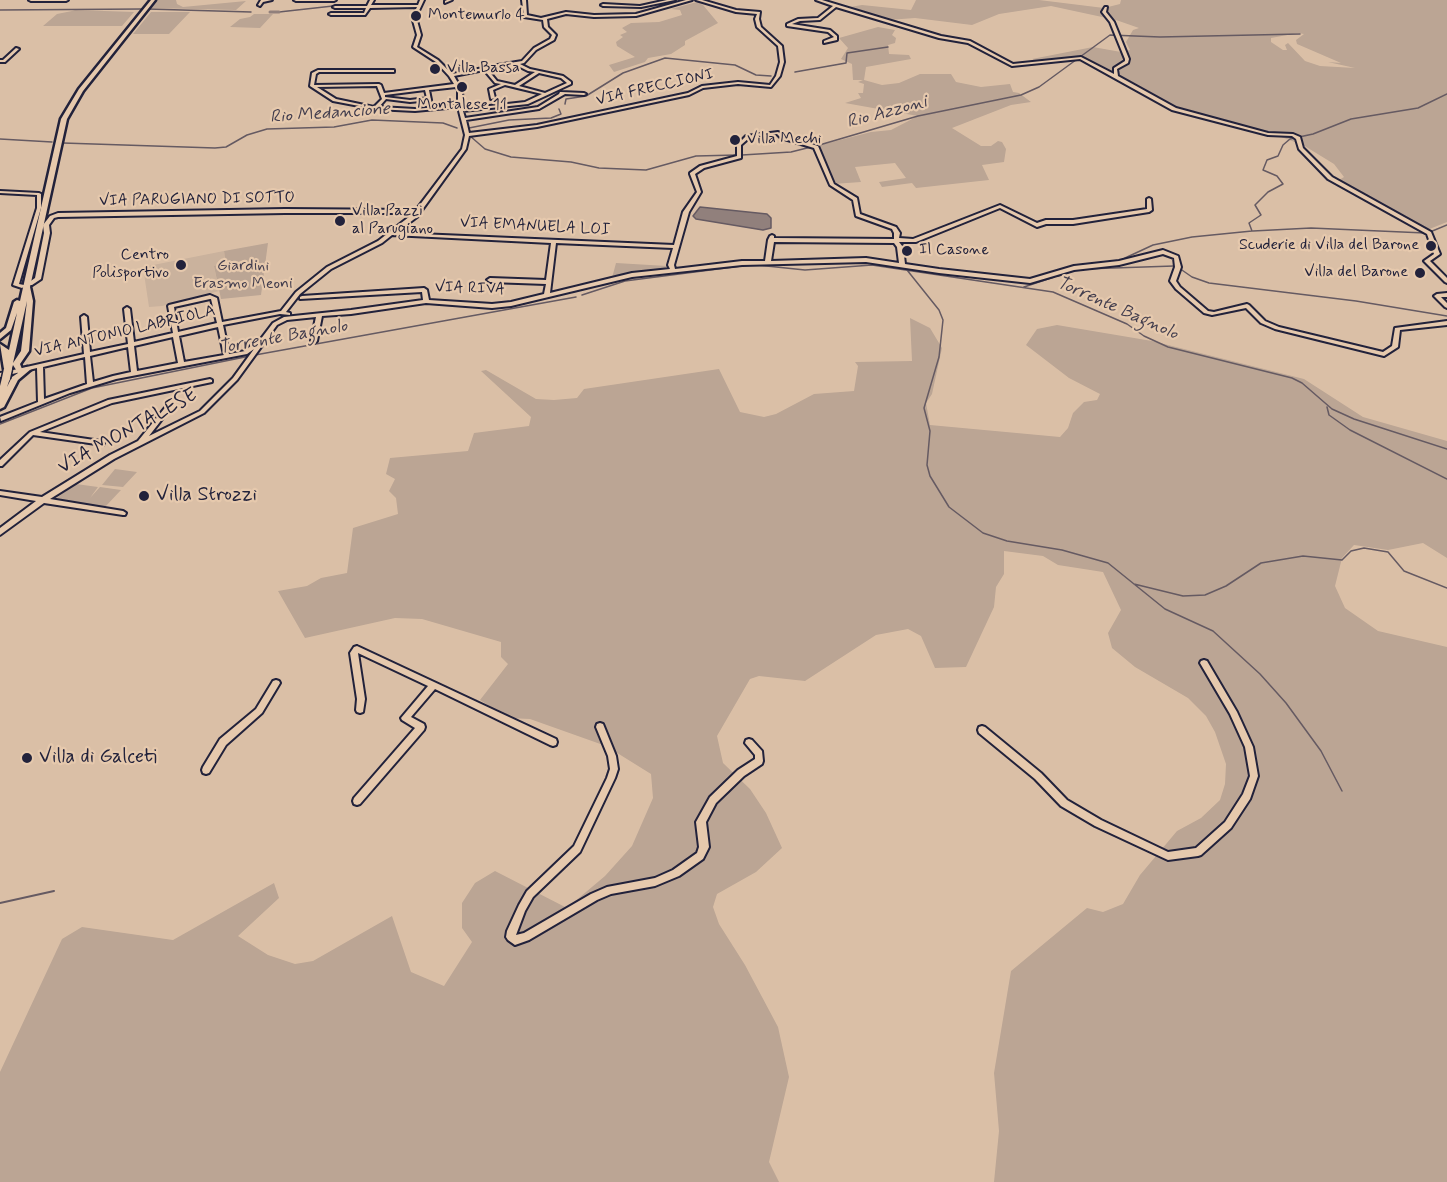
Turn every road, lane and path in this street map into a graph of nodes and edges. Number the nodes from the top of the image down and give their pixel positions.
1 (32, 0) edge
2 (66, 0) edge
3 (153, 0) edge
4 (270, 0) edge
5 (296, 0) edge
6 (334, 0) edge
7 (372, 0) edge
8 (422, 0) edge
9 (525, 0) edge
10 (673, 0) edge
11 (690, 0) edge
12 (698, 0) edge
13 (818, 0) edge
14 (311, 1) edge
15 (260, 4) dead end
16 (603, 5) dead end
17 (419, 6) junction
18 (835, 6) junction
19 (334, 7) dead end
20 (369, 7) junction
21 (1106, 8) dead end
22 (331, 14) dead end
23 (545, 18) junction
24 (825, 42) dead end
25 (17, 49) dead end
26 (2, 61) edge
27 (468, 62) dead end
28 (516, 63) junction
29 (484, 68) junction
30 (393, 71) dead end
31 (465, 71) junction
32 (538, 72) junction
33 (451, 75) junction
34 (1116, 76) junction
35 (458, 85) junction
36 (507, 85) junction
37 (312, 86) junction
38 (515, 87) junction
39 (427, 88) junction
40 (548, 93) junction
41 (564, 93) junction
42 (584, 94) dead end
43 (383, 96) junction
44 (492, 98) dead end
45 (375, 108) junction
46 (460, 108) junction
47 (464, 119) junction
48 (467, 135) junction
49 (0, 192) edge
50 (1149, 199) dead end
51 (418, 212) junction
52 (392, 234) junction
53 (554, 241) junction
54 (898, 243) junction
55 (676, 247) junction
56 (768, 261) junction
57 (902, 265) junction
58 (672, 269) junction
59 (490, 280) dead end
60 (1447, 281) edge
61 (548, 282) junction
62 (26, 286) junction
63 (1447, 295) edge
64 (547, 296) junction
65 (302, 298) dead end
66 (426, 301) junction
67 (1447, 306) edge
68 (127, 309) dead end
69 (319, 315) junction
70 (284, 316) junction
71 (84, 317) dead end
72 (1447, 323) edge
73 (220, 324) junction
74 (177, 334) junction
75 (0, 337) edge
76 (265, 337) junction
77 (314, 341) dead end
78 (132, 345) junction
79 (0, 346) edge
80 (87, 355) junction
81 (227, 356) junction
82 (181, 363) junction
83 (40, 366) junction
84 (134, 372) junction
85 (12, 374) edge
86 (210, 381) dead end
87 (90, 384) junction
88 (0, 398) edge
89 (41, 403) junction
90 (170, 405) dead end
91 (0, 407) edge
92 (1, 419) edge
93 (32, 434) junction
94 (141, 442) junction
95 (101, 444) dead end
96 (0, 464) edge
97 (0, 493) edge
98 (43, 500) junction
99 (123, 513) dead end
100 (0, 532) edge
101 (1204, 663) dead end
102 (276, 683) dead end
103 (435, 685) junction
104 (360, 710) dead end
105 (600, 727) dead end
106 (982, 730) dead end
107 (554, 742) dead end
108 (749, 743) dead end
109 (206, 770) dead end
110 (357, 801) dead end

1 - 2 street
3 - 62 main road
4 - 15 street
5 - 14 street
6 - 14 street
7 - 20 street
8 - 17 street
9 - 23 street
10 - 16 street
11 - 23 street
12 - 48 street, VIA FRECCIONI
13 - 18 street
17 - 20 street
17 - 33 street
18 - 24 street
18 - 34 street
19 - 20 street
20 - 22 street
21 - 34 street
23 - 28 street
25 - 26 street
27 - 31 street
28 - 29 street
28 - 32 street
29 - 31 street
29 - 36 street
30 - 37 street
31 - 33 street
32 - 38 street
32 - 40 street
33 - 35 street
34 - 60 street
35 - 39 street
35 - 46 street
36 - 38 street
36 - 44 street
37 - 43 street
37 - 45 street
38 - 40 street
39 - 43 street
39 - 43 street
40 - 41 street
40 - 46 street
41 - 42 street
41 - 47 street
43 - 45 street
45 - 46 street
46 - 47 street
47 - 48 street
48 - 51 street, VIA MONTALESE
49 - 62 street
50 - 54 street
51 - 52 street, VIA MONTALESE
51 - 62 street, VIA PARUGIANO DI SOTTO
52 - 53 street, VIA EMANUELA LOI
52 - 70 street, VIA MONTALESE
53 - 55 street, VIA EMANUELA LOI
53 - 61 street
54 - 55 street
54 - 56 street
54 - 57 street
55 - 58 street
56 - 57 street, VIA RIVA
56 - 58 street, VIA RIVA
57 - 72 street, VIA RIVA
58 - 64 street, VIA RIVA
59 - 61 street
61 - 64 street
62 - 75 main road
62 - 85 main road
62 - 85 main road
63 - 67 street
64 - 66 street, VIA RIVA
65 - 66 street
66 - 69 street, VIA RIVA
68 - 78 street
69 - 70 street, VIA RIVA
69 - 77 street
70 - 73 street, VIA ANTONIO LABRIOLA
70 - 76 street, VIA MONTALESE
71 - 80 street
73 - 74 street, VIA ANTONIO LABRIOLA
73 - 74 street
73 - 81 street
74 - 78 street, VIA ANTONIO LABRIOLA
74 - 82 street
76 - 81 street
76 - 94 street, VIA MONTALESE
78 - 80 street, VIA ANTONIO LABRIOLA
78 - 84 street
79 - 85 main road
80 - 83 street, VIA ANTONIO LABRIOLA
80 - 87 street
81 - 82 street
82 - 84 street
83 - 85 street, VIA ANTONIO LABRIOLA
83 - 89 street
84 - 87 street
85 - 88 main road
85 - 91 main road
86 - 93 street
87 - 89 street
89 - 92 street
90 - 94 street
93 - 95 street
93 - 96 street
94 - 98 street, VIA MONTALESE
97 - 98 street
98 - 99 street
98 - 100 street, VIA MONTALESE
101 - 106 street
102 - 109 street
103 - 104 street
103 - 107 street
103 - 110 street
105 - 108 street

